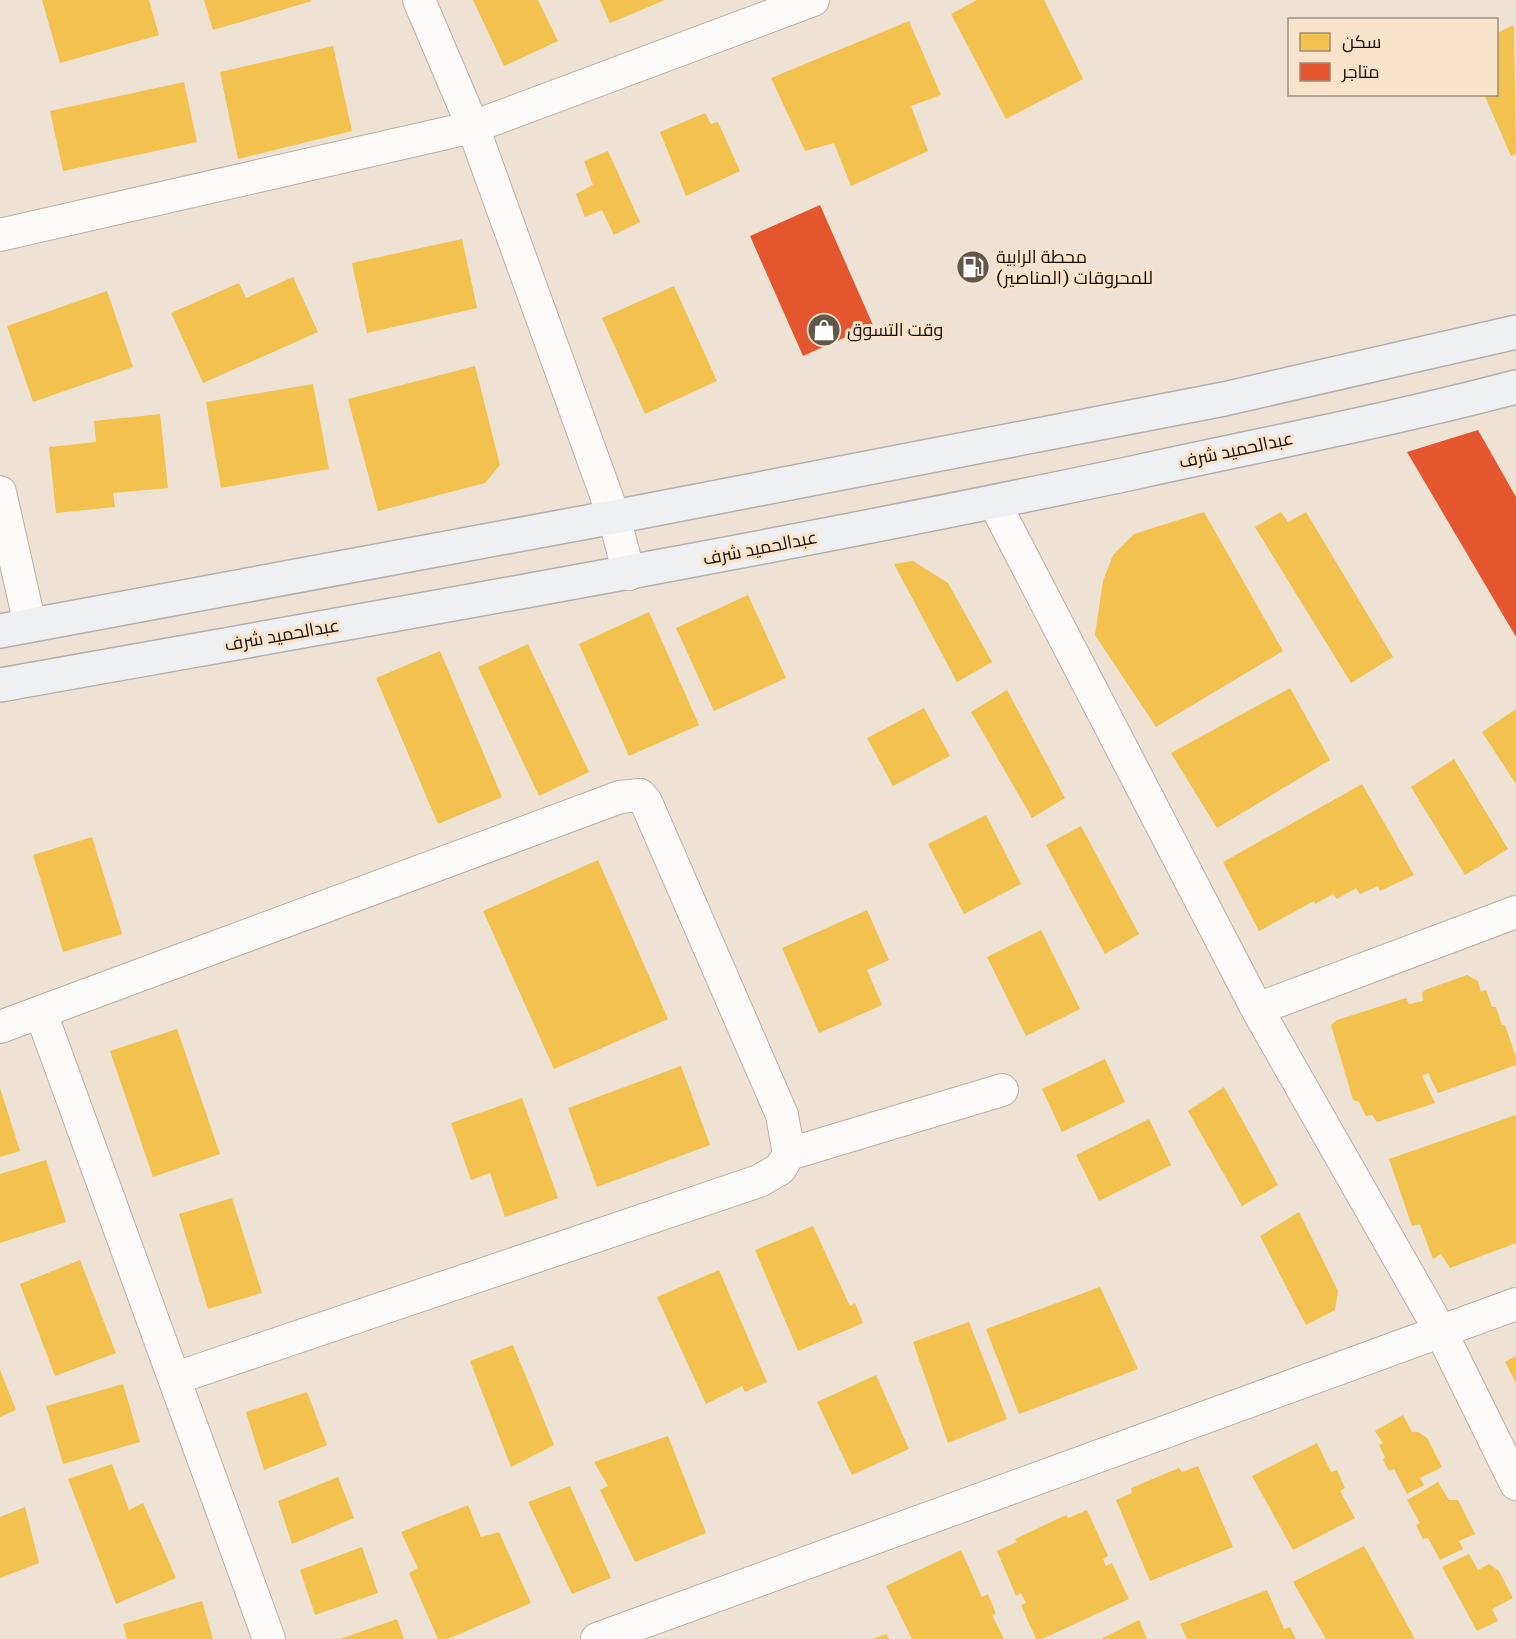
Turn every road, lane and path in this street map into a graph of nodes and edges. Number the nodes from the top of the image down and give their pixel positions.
1 (419, 0) edge
2 (813, 0) edge
3 (770, 8) edge
4 (473, 127) junction
5 (0, 235) edge
6 (1516, 332) edge
7 (1516, 387) edge
8 (0, 492) edge
9 (994, 502) junction
10 (614, 517) junction
11 (629, 574) junction
12 (15, 628) edge
13 (0, 685) edge
14 (1516, 912) edge
15 (1257, 1009) junction
16 (41, 1013) junction
17 (0, 1027) edge
18 (1002, 1090) dead end
19 (789, 1154) junction
20 (1516, 1304) edge
21 (1441, 1332) junction
22 (176, 1378) junction
23 (1516, 1484) edge
24 (269, 1639) edge
25 (597, 1639) edge

1 - 4 street
2 - 3 street
3 - 4 street
4 - 5 street
4 - 10 street
6 - 10 main road
7 - 9 main road, عبدالحميد شرف
8 - 12 street
9 - 11 main road, عبدالحميد شرف
9 - 15 street
10 - 11 street
10 - 12 main road
11 - 13 main road, عبدالحميد شرف
14 - 15 street
15 - 21 street
16 - 17 street
16 - 19 street
16 - 22 street
18 - 19 street
19 - 22 street
20 - 21 street
21 - 23 street
21 - 25 street
22 - 24 street

